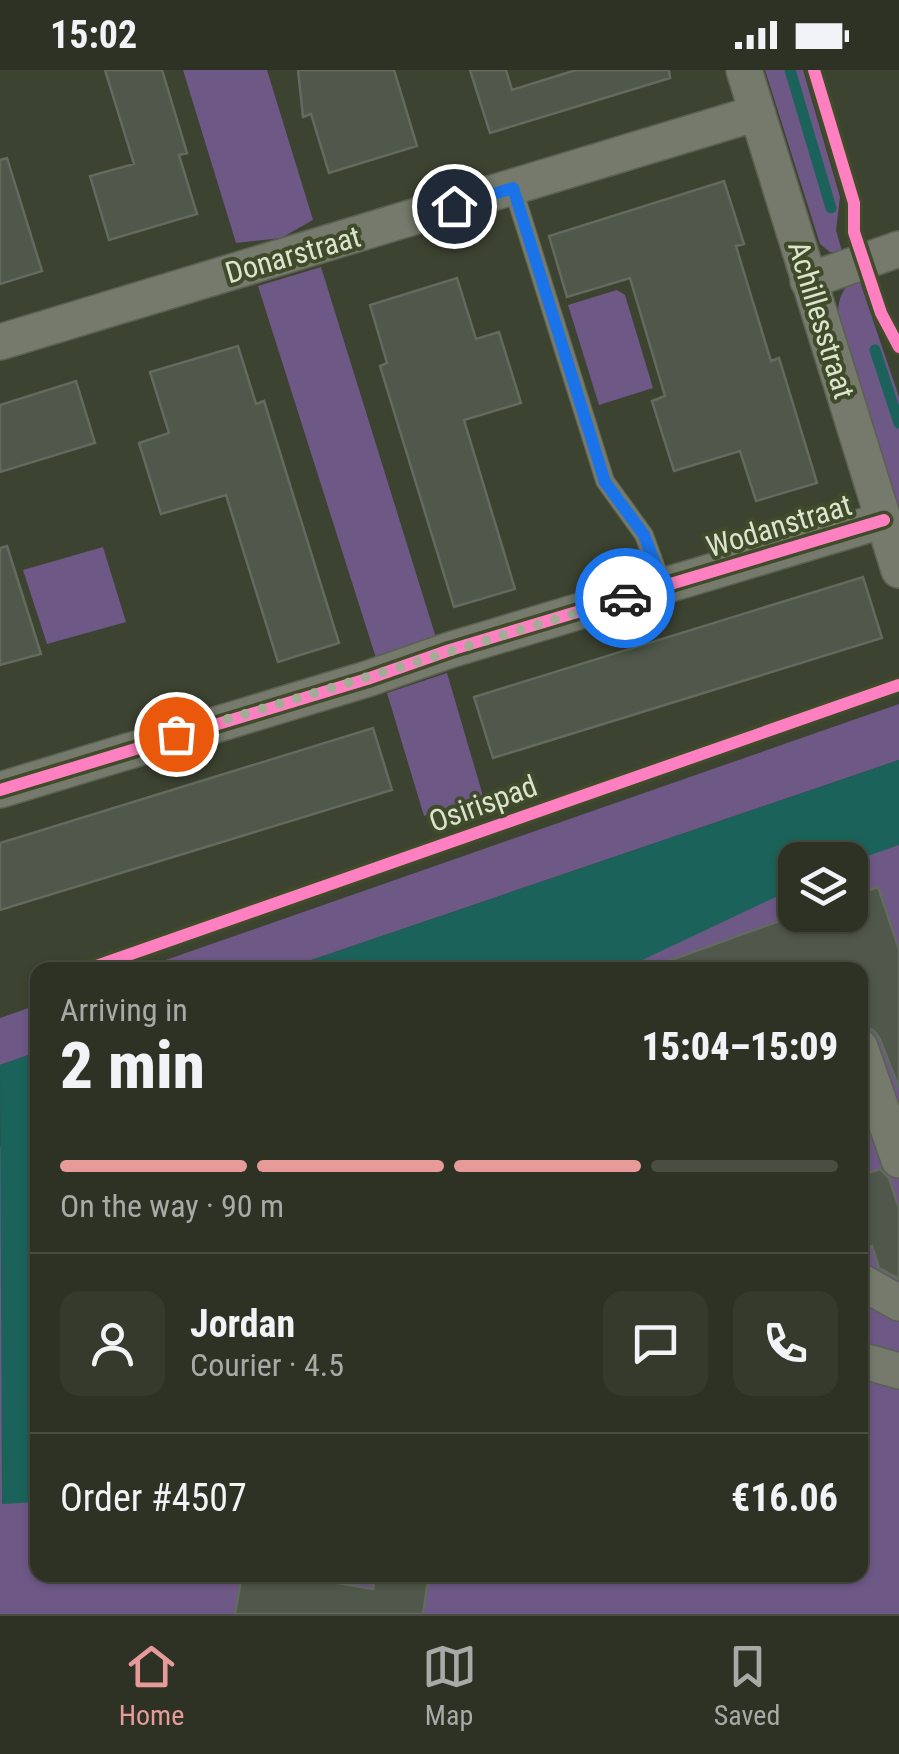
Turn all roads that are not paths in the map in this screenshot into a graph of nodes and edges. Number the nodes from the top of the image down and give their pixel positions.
1 (744, 70) edge
2 (758, 113) junction
3 (513, 188) junction
4 (899, 249) edge
5 (808, 281) junction
6 (0, 342) edge
7 (884, 520) junction
8 (899, 570) edge
9 (664, 587) junction
10 (0, 790) edge
11 (868, 1070) edge
12 (899, 1160) edge
13 (868, 1287) edge
14 (899, 1304) edge
15 (868, 1362) edge
16 (899, 1371) edge

1 - 2 street, Achillesstraat
2 - 3 street, Donarstraat
2 - 5 street, Achillesstraat
3 - 6 street, Donarstraat
3 - 9 lane
4 - 5 street
5 - 7 street, Achillesstraat
7 - 8 street, Achillesstraat
7 - 9 street, Wodanstraat
9 - 10 street, Wodanstraat
11 - 12 street
13 - 14 street
15 - 16 street

